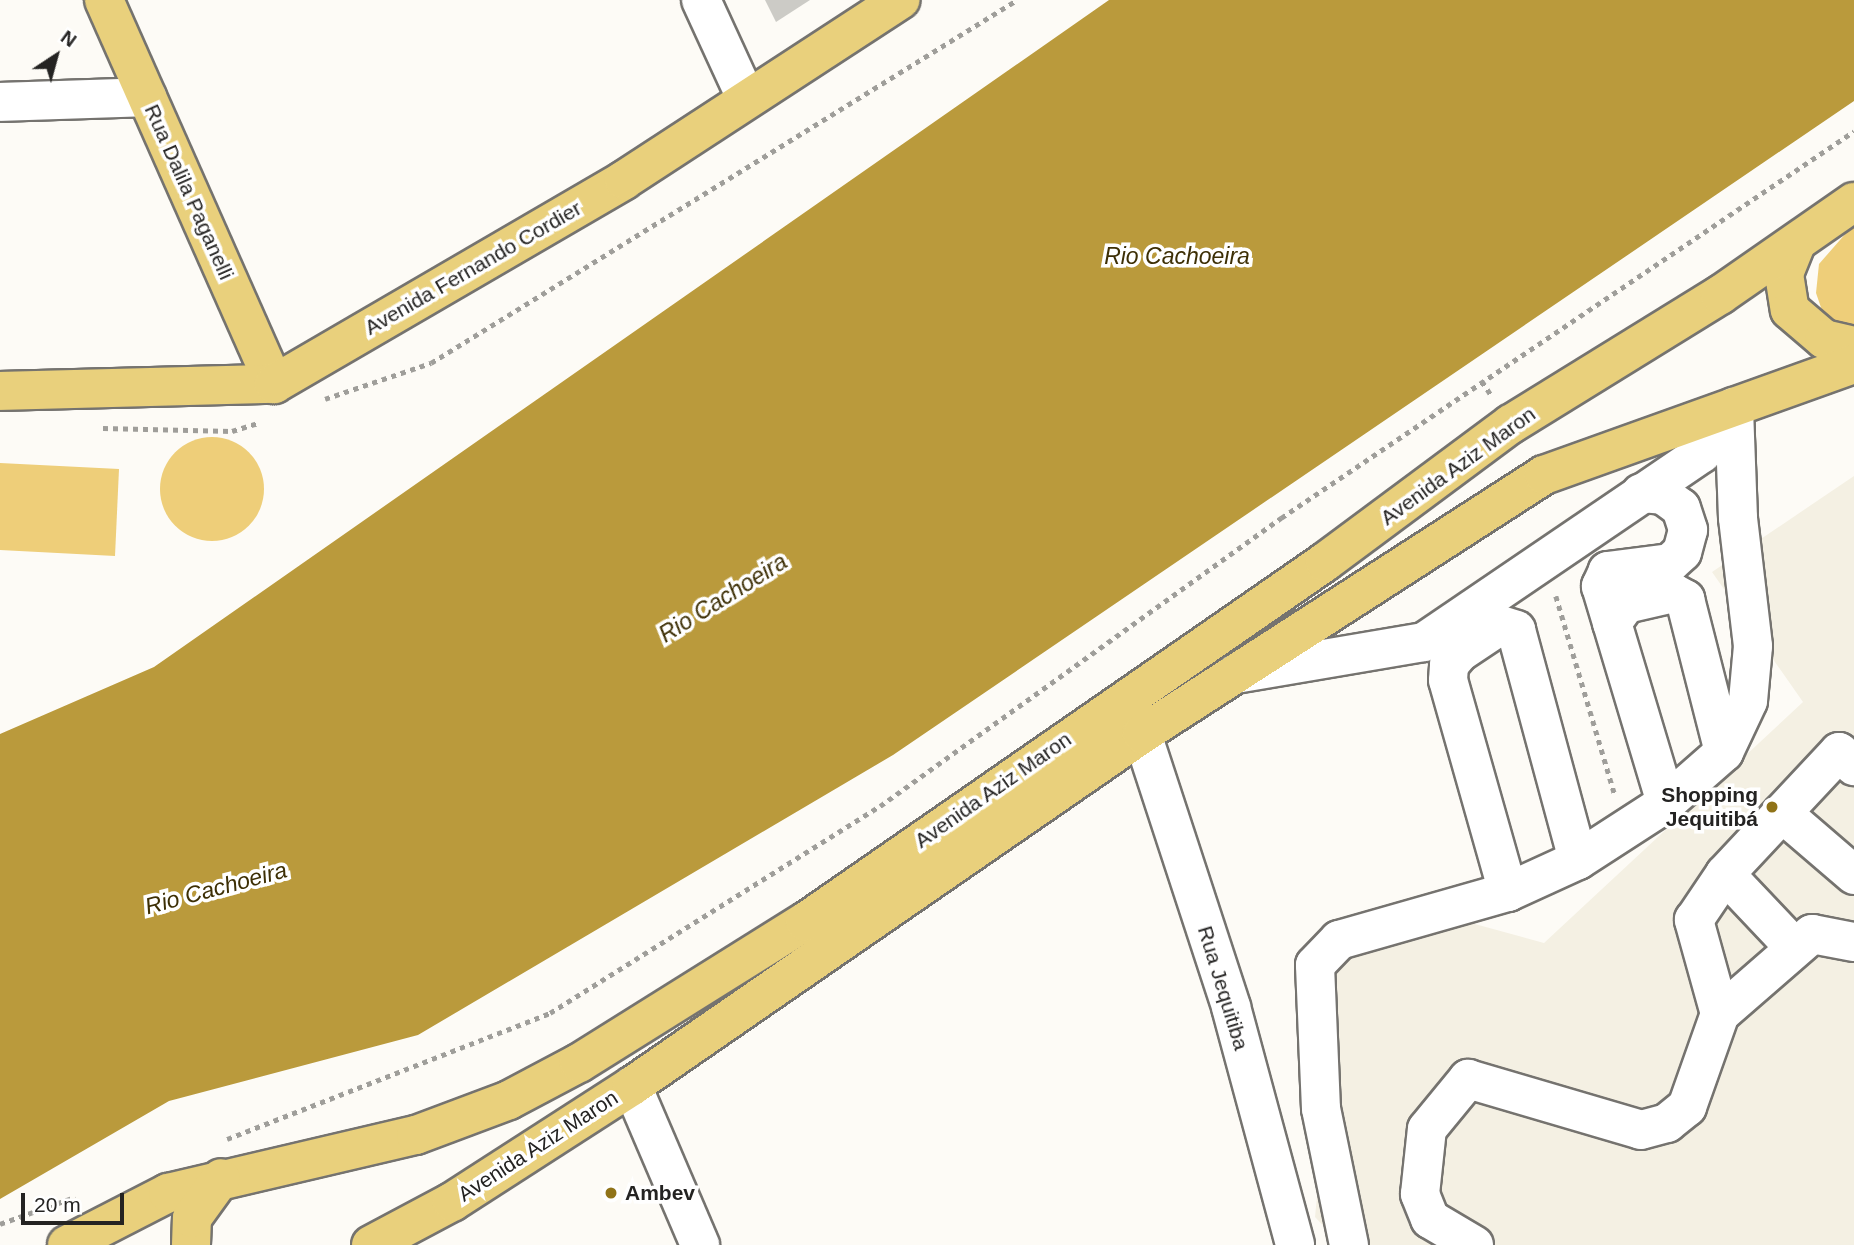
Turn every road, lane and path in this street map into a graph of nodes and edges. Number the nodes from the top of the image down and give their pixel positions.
1 (104, 0) edge
2 (701, 0) edge
3 (900, 0) edge
4 (147, 97) junction
5 (746, 98) junction
6 (0, 102) edge
7 (1854, 131) edge
8 (1854, 202) edge
9 (1796, 244) junction
10 (1854, 346) edge
11 (1854, 364) edge
12 (274, 384) junction
13 (0, 391) edge
14 (1734, 407) junction
15 (1641, 493) junction
16 (1545, 559) junction
17 (1612, 623) junction
18 (1235, 674) junction
19 (1142, 734) junction
20 (1724, 752) junction
21 (1854, 766) edge
22 (1667, 803) junction
23 (1782, 813) junction
24 (1626, 830) junction
25 (1578, 860) junction
26 (1725, 874) junction
27 (1854, 875) edge
28 (1508, 892) junction
29 (1854, 942) edge
30 (1794, 947) junction
31 (1720, 1014) junction
32 (632, 1086) junction
33 (217, 1161) junction
34 (85, 1193) dead end
35 (0, 1224) edge
36 (1290, 1243) edge
37 (67, 1245) edge
38 (191, 1245) edge
39 (371, 1245) edge
40 (700, 1245) edge
41 (1349, 1245) edge
42 (1475, 1245) edge

1 - 4 main road, Rua Dalila Paganelli
2 - 5 street
3 - 5 main road, Avenida Fernando Cordier
4 - 6 street
4 - 12 main road, Rua Dalila Paganelli
5 - 12 main road, Avenida Fernando Cordier
7 - 33 path
8 - 9 main road, Avenida Aziz Maron
9 - 10 main road
9 - 33 main road, Avenida Aziz Maron
11 - 14 main road, Avenida Aziz Maron
12 - 13 main road, Avenida Fernando Cordier
14 - 15 street
14 - 18 main road, Avenida Aziz Maron
14 - 20 street
15 - 16 street
15 - 17 street
16 - 18 street
16 - 24 path
17 - 20 street
17 - 22 street
18 - 19 main road, Avenida Aziz Maron
19 - 32 main road, Avenida Aziz Maron
19 - 36 street, Rua Jequitiba
20 - 22 street
21 - 23 street
22 - 24 street
23 - 26 street
23 - 27 street
24 - 25 street
25 - 28 street
25 - 28 street
26 - 30 street
26 - 31 street
28 - 41 street
29 - 30 street
30 - 31 street
31 - 42 street
32 - 39 main road, Avenida Aziz Maron
32 - 40 street
33 - 37 main road, Avenida Aziz Maron
33 - 38 main road
34 - 35 path

